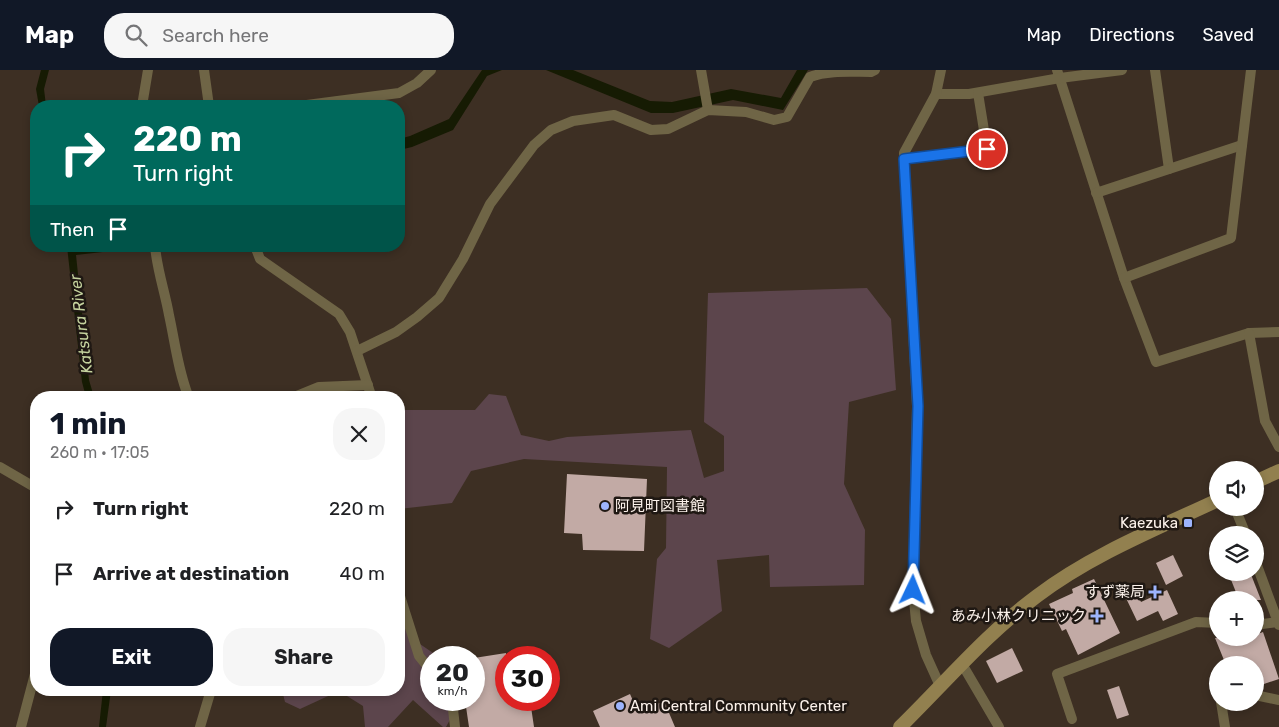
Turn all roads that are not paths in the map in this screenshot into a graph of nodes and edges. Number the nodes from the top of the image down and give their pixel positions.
1 (148, 70) edge
2 (204, 70) edge
3 (431, 70) edge
4 (701, 70) edge
5 (875, 70) edge
6 (941, 70) edge
7 (1122, 70) edge
8 (1155, 70) edge
9 (1251, 70) edge
10 (1058, 74) edge
11 (978, 93) junction
12 (936, 94) junction
13 (143, 100) edge
14 (208, 100) edge
15 (345, 100) edge
16 (708, 110) junction
17 (1242, 145) junction
18 (904, 159) junction
19 (1169, 169) junction
20 (1096, 193) junction
21 (155, 252) edge
22 (257, 252) edge
23 (1124, 278) junction
24 (1279, 332) edge
25 (1249, 333) junction
26 (357, 351) junction
27 (368, 385) junction
28 (186, 391) edge
29 (309, 391) edge
30 (370, 391) edge
31 (1279, 447) edge
32 (0, 467) edge
33 (1279, 471) edge
34 (1264, 478) edge
35 (30, 484) edge
36 (1209, 504) edge
37 (1263, 581) edge
38 (405, 612) edge
39 (1209, 623) edge
40 (1278, 624) edge
41 (1264, 625) edge
42 (420, 657) edge
43 (962, 664) junction
44 (940, 686) junction
45 (30, 693) edge
46 (209, 696) edge
47 (1264, 697) edge
48 (1279, 700) edge
49 (454, 711) edge
50 (1222, 711) edge
51 (1072, 718) dead end
52 (21, 727) edge
53 (200, 727) edge
54 (456, 727) edge
55 (900, 727) edge
56 (999, 727) edge
57 (1225, 727) edge

1 - 13 street
2 - 14 street
3 - 15 street
4 - 16 street
5 - 16 street
6 - 12 street
7 - 10 street
8 - 19 street
9 - 17 street
10 - 11 street
10 - 20 street
11 - 12 street
11 - 18 street
12 - 18 street
16 - 26 street
17 - 19 street
17 - 23 street
18 - 44 street
19 - 20 street
20 - 23 street
21 - 28 street
22 - 26 street
23 - 25 street
24 - 25 street
25 - 31 street
26 - 27 street
27 - 29 street
27 - 30 street
32 - 35 street
33 - 34 street
36 - 43 street
37 - 40 street
38 - 42 street
39 - 51 street
40 - 41 street
43 - 44 street
43 - 56 street
44 - 55 street
45 - 52 street
46 - 53 street
47 - 48 street
49 - 54 street
50 - 57 street

